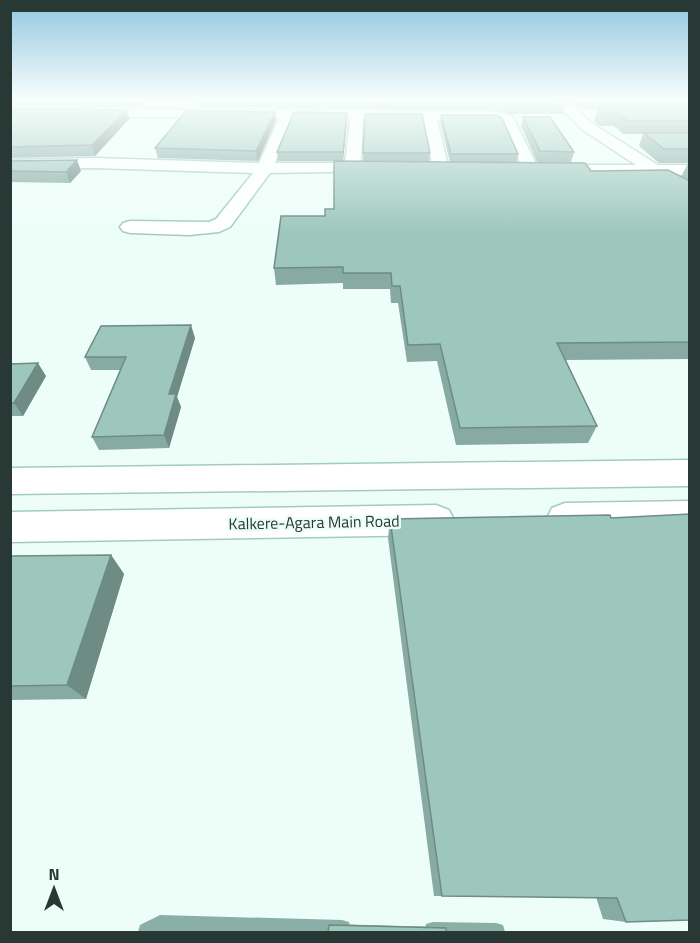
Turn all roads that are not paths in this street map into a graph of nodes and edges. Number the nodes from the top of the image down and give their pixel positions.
1 (271, 145) edge
2 (355, 145) edge
3 (439, 145) edge
4 (520, 145) edge
5 (616, 145) edge
6 (10, 165) edge
7 (265, 168) junction
8 (353, 168) junction
9 (397, 169) edge
10 (419, 169) edge
11 (508, 170) edge
12 (531, 170) junction
13 (654, 170) junction
14 (690, 170) edge
15 (690, 193) edge
16 (130, 227) dead end
17 (690, 473) edge
18 (10, 481) edge
19 (690, 516) edge
20 (533, 519) edge
21 (462, 520) edge
22 (10, 527) edge

1 - 7 street
2 - 8 street
3 - 10 street
4 - 12 street
5 - 13 street
6 - 7 street
7 - 8 street
7 - 16 street
8 - 9 street
11 - 12 street
12 - 13 street
13 - 14 street
13 - 15 street
17 - 18 street
19 - 20 street
21 - 22 street, Kalkere-Agara Main Road

